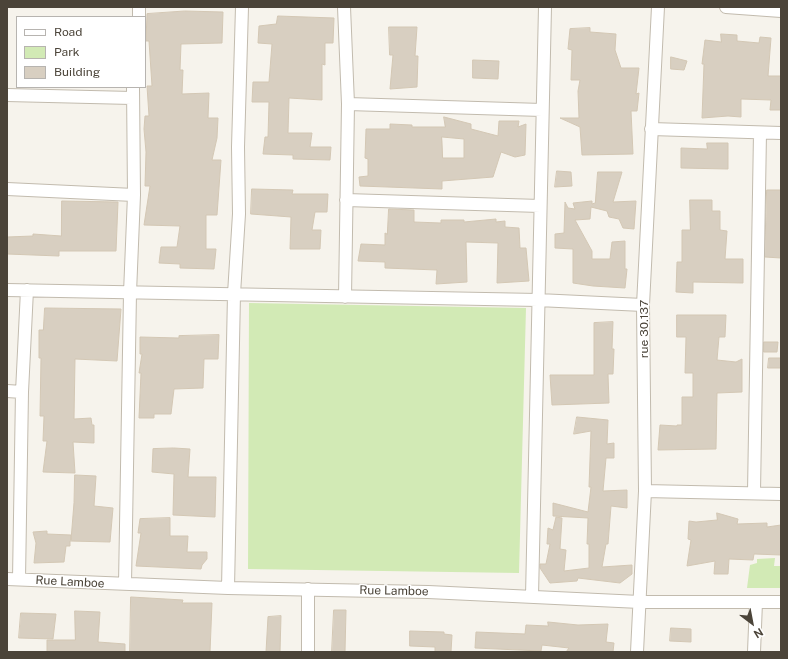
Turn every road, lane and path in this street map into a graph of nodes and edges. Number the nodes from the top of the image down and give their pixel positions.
1 (242, 7) edge
2 (344, 7) edge
3 (545, 7) edge
4 (658, 7) edge
5 (726, 7) edge
6 (781, 11) edge
7 (133, 92) edge
8 (7, 96) edge
9 (348, 104) junction
10 (542, 110) junction
11 (651, 129) junction
12 (760, 133) junction
13 (781, 133) edge
14 (7, 189) edge
15 (134, 194) junction
16 (346, 200) junction
17 (540, 206) junction
18 (7, 290) edge
19 (27, 290) junction
20 (130, 293) junction
21 (234, 294) junction
22 (345, 297) junction
23 (538, 300) junction
24 (643, 305) junction
25 (7, 391) edge
26 (22, 392) junction
27 (645, 491) junction
28 (754, 492) junction
29 (781, 494) edge
30 (13, 579) edge
31 (125, 584) junction
32 (228, 588) junction
33 (308, 589) junction
34 (532, 596) junction
35 (640, 602) junction
36 (756, 602) junction
37 (781, 602) edge
38 (308, 652) edge
39 (637, 652) edge
40 (754, 652) edge

1 - 21 street
2 - 9 street
3 - 10 street
4 - 11 street, rue 30.137
5 - 6 street
7 - 8 street
7 - 15 street
9 - 10 street
9 - 16 street
10 - 17 street
11 - 12 street
11 - 24 street, rue 30.137
12 - 13 street
12 - 28 street
14 - 15 street
15 - 20 street
16 - 17 street
16 - 22 street
17 - 23 street
18 - 19 street
19 - 20 street
19 - 26 street
20 - 21 street
20 - 31 street
21 - 22 street
21 - 32 street
22 - 23 street
23 - 24 street
23 - 34 street
24 - 27 street, rue 30.137
25 - 26 street
26 - 30 street
27 - 28 street
27 - 35 street, rue 30.137
28 - 29 street
30 - 31 street, Rue Lamboe
31 - 32 street, Rue Lamboe
32 - 33 street, Rue Lamboe
33 - 34 street, Rue Lamboe
33 - 38 street
34 - 35 street, Rue Lamboe
35 - 36 street, Rue Lamboe
35 - 39 street, rue 30.137
36 - 37 street, Rue Lamboe
36 - 40 street

